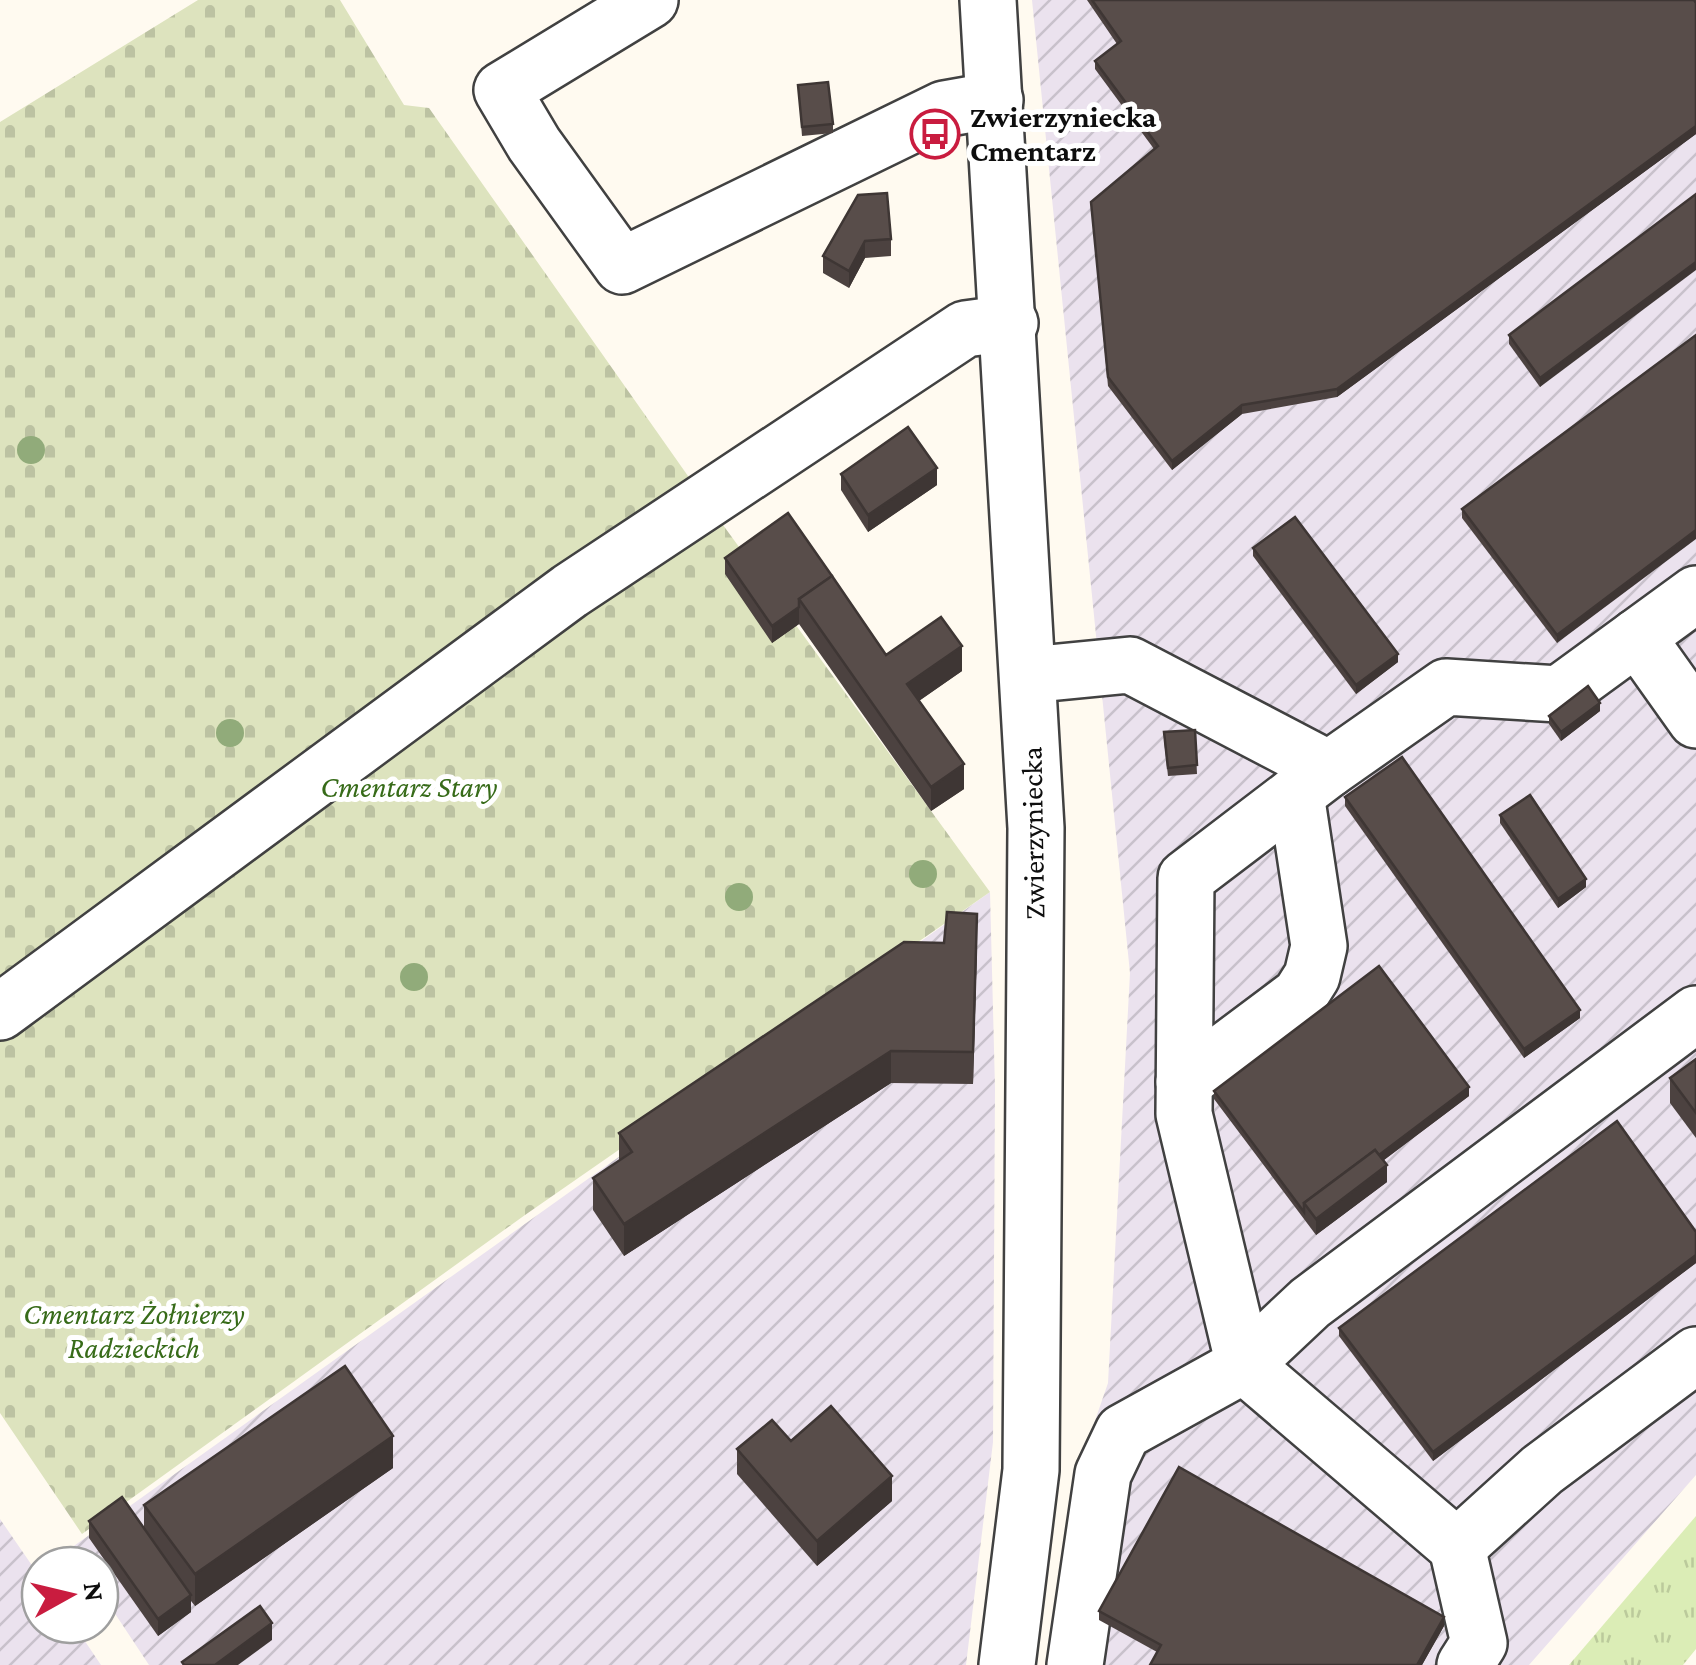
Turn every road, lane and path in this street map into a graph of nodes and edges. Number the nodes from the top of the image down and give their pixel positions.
1 (650, 0) edge
2 (988, 0) edge
3 (995, 100) junction
4 (1010, 323) junction
5 (1696, 594) edge
6 (1636, 638) junction
7 (1028, 675) junction
8 (1696, 720) edge
9 (1312, 782) junction
10 (0, 1012) edge
11 (1696, 1014) edge
12 (1184, 1082) junction
13 (1696, 1355) edge
14 (1244, 1366) junction
15 (1458, 1547) junction
16 (1007, 1665) edge
17 (1075, 1665) edge
18 (1465, 1665) edge

1 - 3 street
2 - 3 street, Zwierzyniecka
3 - 4 street, Zwierzyniecka
4 - 7 street, Zwierzyniecka
4 - 10 street
5 - 6 street
6 - 8 street
6 - 9 street
7 - 9 street
7 - 16 street, Zwierzyniecka
9 - 12 street
9 - 12 street
11 - 14 street
12 - 14 street
13 - 15 street
14 - 15 street
14 - 17 street
15 - 18 street

